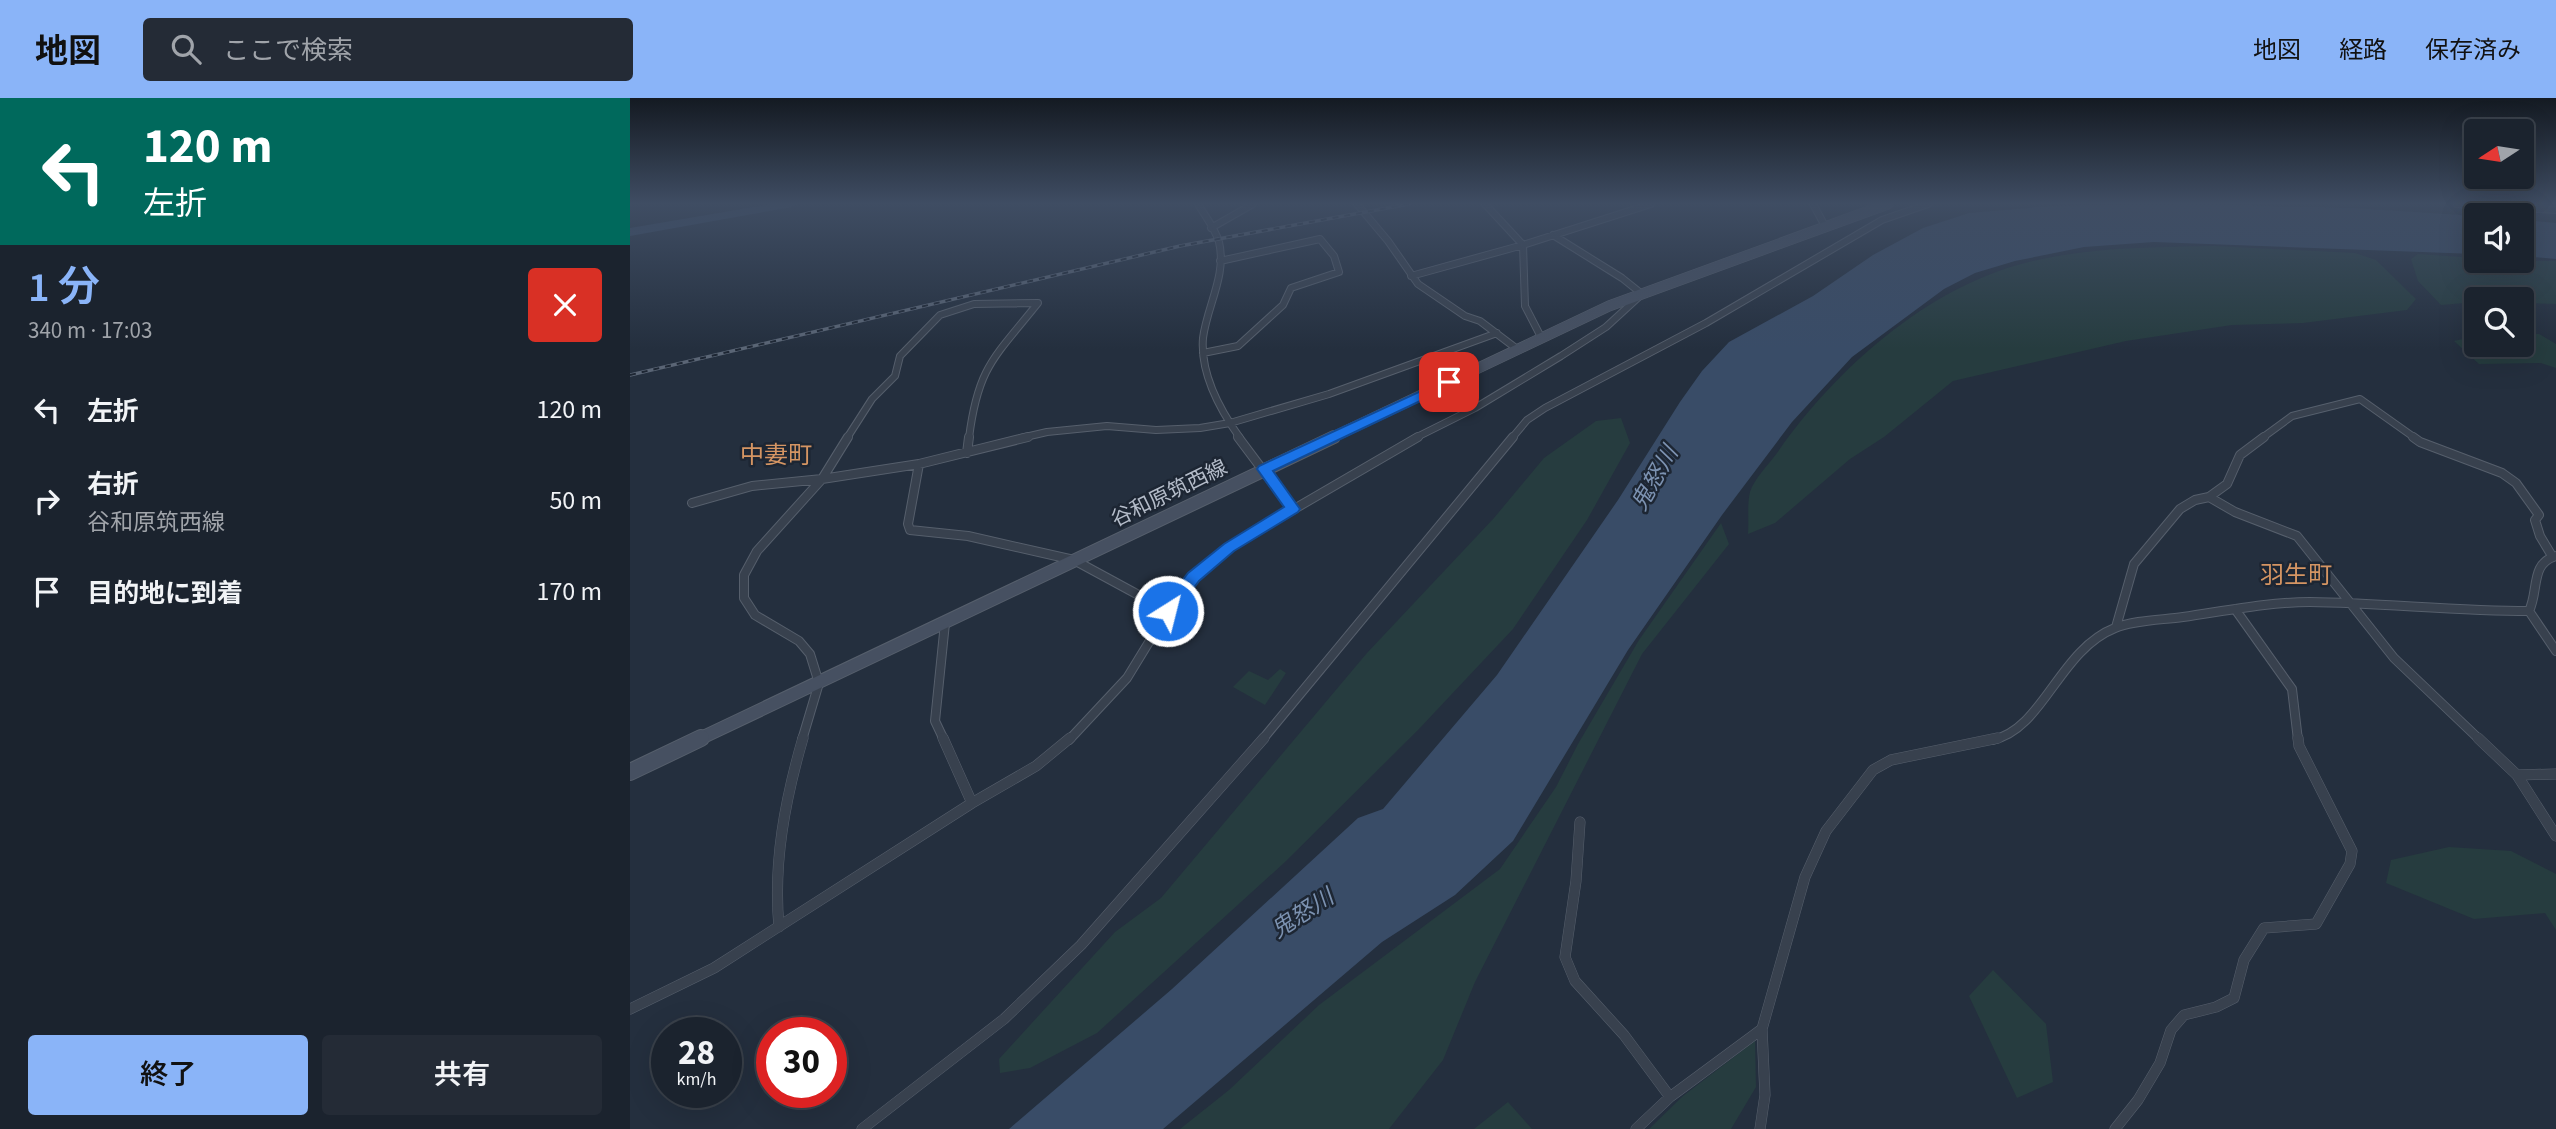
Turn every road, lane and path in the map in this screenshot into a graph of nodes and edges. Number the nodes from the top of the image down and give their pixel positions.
1 (1220, 252) edge
2 (1260, 252) edge
3 (1332, 252) edge
4 (1395, 252) edge
5 (1497, 252) edge
6 (1523, 252) edge
7 (1580, 252) edge
8 (1759, 252) edge
9 (1826, 252) edge
10 (1220, 261) junction
11 (1411, 276) junction
12 (1642, 294) junction
13 (1497, 333) junction
14 (1541, 337) junction
15 (1517, 349) junction
16 (1203, 353) junction
17 (1230, 423) junction
18 (967, 453) junction
19 (919, 464) junction
20 (1264, 469) junction
21 (822, 479) junction
22 (2209, 498) junction
23 (692, 503) dead end
24 (1292, 509) junction
25 (2554, 556) edge
26 (1074, 560) junction
27 (2350, 605) junction
28 (2235, 609) junction
29 (1168, 611) junction
30 (2529, 611) junction
31 (945, 623) junction
32 (2116, 627) junction
33 (2556, 650) edge
34 (819, 683) junction
35 (630, 772) edge
36 (2556, 774) edge
37 (2517, 775) junction
38 (972, 803) junction
39 (1580, 822) dead end
40 (2556, 835) edge
41 (779, 927) junction
42 (630, 1009) edge
43 (1762, 1029) junction
44 (1670, 1097) junction
45 (862, 1129) edge
46 (1636, 1129) edge
47 (1760, 1129) edge
48 (2115, 1129) edge

1 - 10 street
2 - 10 street
3 - 16 street
4 - 11 street
5 - 11 street
6 - 14 street
7 - 12 street
8 - 12 main road, 谷和原筑西線
9 - 45 street
10 - 16 street
11 - 13 street
12 - 14 main road, 谷和原筑西線
12 - 24 street
13 - 15 street
13 - 17 street
14 - 15 main road, 谷和原筑西線
15 - 20 main road, 谷和原筑西線
16 - 17 street
17 - 18 street
17 - 20 street
18 - 19 street
18 - 21 street
19 - 21 street
19 - 26 street
20 - 24 street
20 - 26 main road, 谷和原筑西線
21 - 23 street
21 - 34 street
22 - 25 street
22 - 27 street
22 - 32 street
24 - 29 street
25 - 30 street
26 - 29 street
26 - 31 main road, 谷和原筑西線
27 - 28 street
27 - 30 street
27 - 37 street
28 - 32 street
28 - 48 street
29 - 38 street
30 - 33 street
31 - 34 main road, 谷和原筑西線
31 - 38 street
32 - 43 street
34 - 35 main road, 谷和原筑西線
34 - 41 street
36 - 37 street
37 - 40 street
38 - 41 street
39 - 44 street
41 - 42 street
43 - 44 street
43 - 47 street
44 - 46 street

